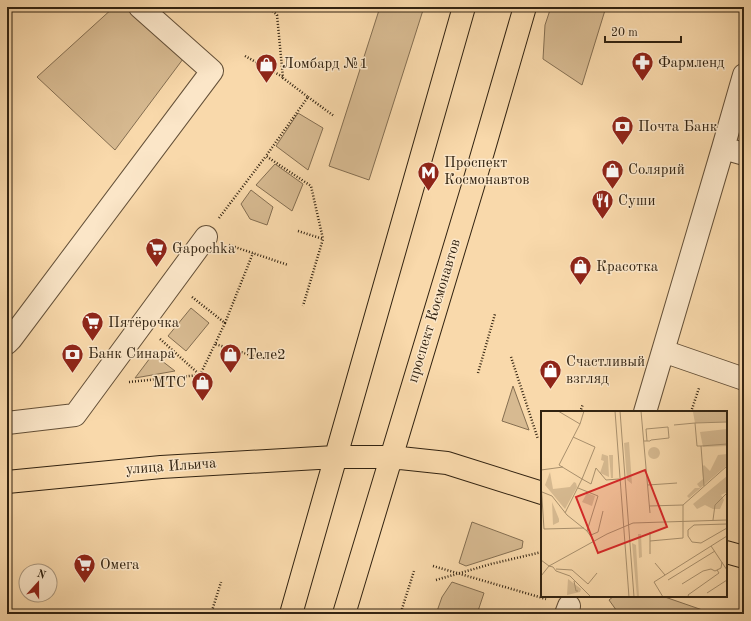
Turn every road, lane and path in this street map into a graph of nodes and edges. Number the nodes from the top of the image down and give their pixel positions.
1 (140, 7) edge
2 (268, 7) edge
3 (464, 7) edge
4 (525, 7) edge
5 (245, 56) dead end
6 (744, 74) edge
7 (283, 78) junction
8 (308, 97) junction
9 (334, 116) dead end
10 (723, 148) junction
11 (744, 154) edge
12 (266, 156) junction
13 (298, 231) dead end
14 (206, 237) junction
15 (323, 239) junction
16 (253, 253) junction
17 (288, 265) dead end
18 (173, 282) junction
19 (303, 306) dead end
20 (495, 314) dead end
21 (142, 323) junction
22 (224, 323) junction
23 (7, 343) edge
24 (215, 344) junction
25 (664, 351) junction
26 (257, 357) dead end
27 (511, 357) dead end
28 (478, 373) dead end
29 (200, 375) junction
30 (744, 379) edge
31 (96, 386) junction
32 (700, 386) dead end
33 (583, 404) dead end
34 (580, 411) edge
35 (645, 411) edge
36 (691, 411) edge
37 (7, 423) edge
38 (538, 439) dead end
39 (335, 457) junction
40 (391, 457) junction
41 (7, 481) edge
42 (541, 493) edge
43 (541, 552) edge
44 (727, 552) edge
45 (744, 557) edge
46 (433, 566) dead end
47 (414, 571) dead end
48 (458, 573) junction
49 (436, 580) dead end
50 (221, 582) dead end
51 (567, 610) edge
52 (401, 612) dead end
53 (211, 614) edge
54 (291, 614) edge
55 (344, 614) edge

1 - 23 lane
2 - 7 path
3 - 39 main road
4 - 40 main road, проспект Космонавтов
5 - 7 path
6 - 10 lane
7 - 8 path
8 - 9 path
8 - 12 path
10 - 11 lane
10 - 25 lane
12 - 14 path
12 - 15 path
13 - 15 path
14 - 16 path
14 - 18 lane
15 - 19 path
16 - 17 path
16 - 22 path
18 - 21 lane
18 - 22 path
20 - 28 path
21 - 29 path
21 - 31 lane
22 - 24 path
24 - 26 path
24 - 29 path
25 - 30 lane
25 - 35 lane
27 - 38 path
29 - 31 path
31 - 37 lane
32 - 36 path
33 - 34 path
39 - 40 main road, улица Ильича
39 - 41 main road, улица Ильича
39 - 54 main road
40 - 42 main road, улица Ильича
40 - 55 main road, проспект Космонавтов
43 - 48 path
44 - 45 main road
46 - 48 path
47 - 52 path
48 - 49 path
48 - 51 path
50 - 53 path

